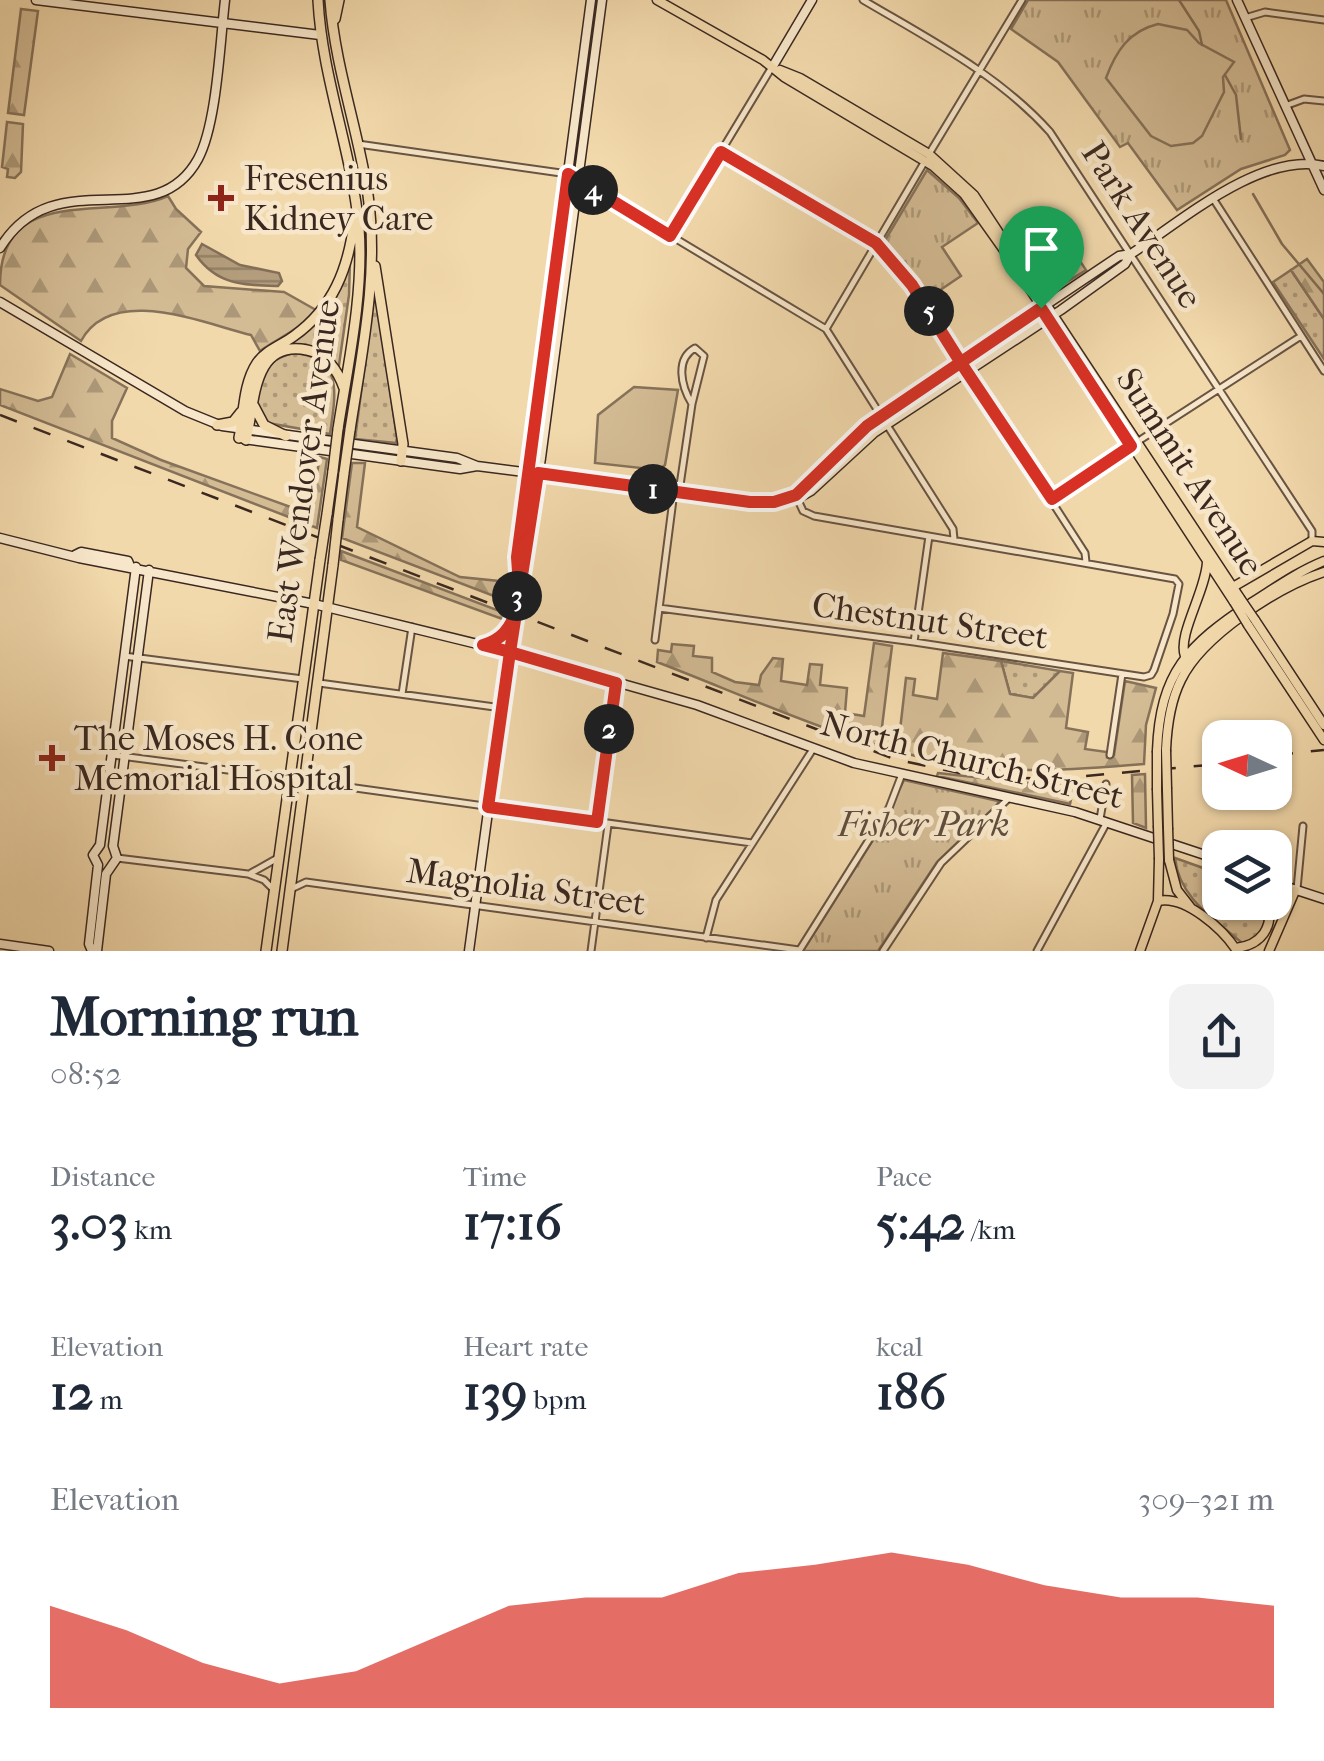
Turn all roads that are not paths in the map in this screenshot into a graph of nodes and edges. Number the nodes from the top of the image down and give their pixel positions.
1 (38, 0) edge
2 (226, 0) edge
3 (318, 0) edge
4 (330, 0) edge
5 (339, 0) edge
6 (591, 0) edge
7 (602, 0) edge
8 (657, 0) edge
9 (812, 0) edge
10 (863, 0) edge
11 (1022, 0) edge
12 (1237, 0) edge
13 (1245, 18) junction
14 (1324, 20) edge
15 (222, 22) junction
16 (332, 31) junction
17 (320, 36) junction
18 (337, 57) junction
19 (776, 68) junction
20 (980, 69) junction
21 (1324, 101) edge
22 (1285, 106) junction
23 (575, 119) junction
24 (586, 134) junction
25 (358, 144) junction
26 (721, 152) junction
27 (927, 157) junction
28 (1310, 163) junction
29 (1324, 166) edge
30 (568, 174) junction
31 (580, 182) junction
32 (1324, 190) edge
33 (1214, 200) junction
34 (356, 206) junction
35 (670, 236) junction
36 (876, 243) junction
37 (0, 248) edge
38 (373, 250) junction
39 (1131, 254) junction
40 (0, 302) edge
41 (1044, 306) junction
42 (1050, 317) junction
43 (826, 329) junction
44 (1300, 336) junction
45 (960, 362) junction
46 (1324, 371) edge
47 (967, 372) junction
48 (344, 390) junction
49 (1220, 390) junction
50 (249, 403) junction
51 (692, 404) junction
52 (882, 421) junction
53 (217, 425) junction
54 (344, 430) junction
55 (244, 434) junction
56 (286, 436) junction
57 (1134, 444) junction
58 (402, 457) junction
59 (339, 472) junction
60 (533, 472) junction
61 (677, 492) junction
62 (796, 495) junction
63 (1052, 499) junction
64 (930, 535) junction
65 (1312, 536) junction
66 (0, 538) edge
67 (954, 539) junction
68 (1324, 542) edge
69 (1324, 561) edge
70 (1086, 562) junction
71 (1208, 562) junction
72 (133, 566) junction
73 (149, 570) junction
74 (1324, 572) edge
75 (1233, 587) junction
76 (1237, 600) junction
77 (314, 604) junction
78 (328, 608) junction
79 (659, 608) junction
80 (514, 621) junction
81 (1252, 622) junction
82 (412, 627) junction
83 (655, 640) dead end
84 (914, 642) junction
85 (483, 645) junction
86 (510, 652) junction
87 (124, 656) junction
88 (1185, 656) junction
89 (137, 658) junction
90 (1279, 671) junction
91 (1122, 674) junction
92 (303, 679) junction
93 (319, 683) junction
94 (616, 683) junction
95 (402, 694) junction
96 (502, 708) junction
97 (1323, 722) edge
98 (1324, 740) edge
99 (813, 749) junction
100 (1161, 750) junction
101 (110, 755) junction
102 (1110, 755) dead end
103 (125, 757) junction
104 (902, 774) junction
105 (289, 778) junction
106 (305, 781) junction
107 (1106, 784) dead end
108 (1010, 797) junction
109 (488, 807) junction
110 (1104, 820) junction
111 (597, 822) junction
112 (608, 824) junction
113 (1302, 826) dead end
114 (752, 844) junction
115 (100, 845) junction
116 (113, 846) junction
117 (1202, 854) edge
118 (117, 858) junction
119 (278, 858) junction
120 (1164, 860) junction
121 (98, 866) junction
122 (108, 868) junction
123 (292, 868) junction
124 (248, 874) junction
125 (306, 882) junction
126 (274, 889) junction
127 (1292, 889) edge
128 (289, 890) junction
129 (1296, 891) junction
130 (1324, 899) edge
131 (1158, 900) junction
132 (476, 905) junction
133 (1191, 908) junction
134 (1269, 920) edge
135 (595, 922) junction
136 (706, 938) junction
137 (0, 944) edge
138 (799, 950) edge
139 (1236, 950) edge
140 (50, 951) edge
141 (94, 951) edge
142 (266, 951) edge
143 (282, 951) edge
144 (469, 951) edge
145 (591, 951) edge
146 (883, 951) edge
147 (1037, 951) edge
148 (1140, 951) edge
149 (1269, 951) edge

1 - 15 main road
2 - 15 main road
3 - 17 highway, East Wendover Avenue
4 - 16 highway, East Wendover Avenue
5 - 16 highway
6 - 23 main road
7 - 24 main road
8 - 19 main road, Summit Avenue
9 - 19 main road
10 - 20 street, Park Avenue
11 - 20 street
12 - 13 main road
13 - 14 street
13 - 22 main road
15 - 17 main road
15 - 37 main road
16 - 18 highway, East Wendover Avenue
17 - 18 highway
17 - 34 highway, East Wendover Avenue
18 - 25 highway, East Wendover Avenue
19 - 26 street
19 - 27 main road, Summit Avenue
20 - 27 street
20 - 39 street, Park Avenue
21 - 22 street
22 - 28 main road
23 - 24 main road
23 - 30 main road
24 - 31 main road
25 - 30 street
25 - 38 highway, East Wendover Avenue
26 - 35 street
26 - 36 street
27 - 36 street
27 - 41 main road, Summit Avenue
28 - 29 main road
28 - 32 main road
28 - 33 main road
30 - 31 street
30 - 60 main road
31 - 35 street
31 - 60 main road
33 - 39 main road
33 - 44 street
34 - 48 highway, East Wendover Avenue
34 - 50 highway
35 - 43 street
36 - 43 street
36 - 45 street
38 - 54 highway, East Wendover Avenue
38 - 58 highway
39 - 41 main road
39 - 42 main road
39 - 49 street, Park Avenue
40 - 53 main road
41 - 42 main road, Summit Avenue
41 - 45 main road
42 - 47 main road
42 - 57 main road, Summit Avenue
43 - 52 street
44 - 46 street
44 - 49 street
45 - 47 street
45 - 52 main road
47 - 52 main road
47 - 63 street
48 - 50 highway
48 - 54 highway, East Wendover Avenue
49 - 57 street
49 - 65 street, Park Avenue
50 - 53 highway
50 - 55 highway
50 - 56 highway
51 - 51 street
51 - 61 street
52 - 62 main road
52 - 67 street
53 - 55 main road
54 - 59 highway, East Wendover Avenue, bridge
55 - 56 main road
55 - 58 main road
56 - 58 main road
57 - 63 street
57 - 71 main road, Summit Avenue
57 - 75 main road, Summit Avenue
58 - 60 main road
59 - 77 highway, East Wendover Avenue, bridge
59 - 78 highway, East Wendover Avenue, bridge
60 - 61 main road
60 - 80 main road, bridge
61 - 62 main road
61 - 79 street
62 - 64 street
63 - 70 street
64 - 67 street
64 - 84 street
65 - 68 main road
65 - 75 main road
66 - 72 main road, North Church Street
67 - 70 street
69 - 88 main road
70 - 91 street
71 - 76 main road, Summit Avenue
71 - 88 main road
72 - 73 main road, North Church Street
72 - 87 main road
73 - 77 main road, North Church Street
73 - 89 main road
74 - 100 main road
75 - 76 main road, Summit Avenue
76 - 81 main road, Summit Avenue, bridge
77 - 78 main road, North Church Street
77 - 92 highway, East Wendover Avenue
78 - 82 main road, North Church Street
78 - 93 highway, East Wendover Avenue
79 - 83 street
79 - 84 street, Chestnut Street
80 - 85 main road
80 - 86 main road
81 - 90 main road, Summit Avenue
81 - 97 main road, Summit Avenue
82 - 85 main road, North Church Street
82 - 95 street
84 - 91 street, Chestnut Street
85 - 86 main road, North Church Street
86 - 94 main road, North Church Street
86 - 96 main road
87 - 89 street
87 - 101 main road
88 - 100 main road
89 - 92 street
89 - 103 main road
90 - 97 main road
90 - 98 main road, Summit Avenue
91 - 102 street
92 - 105 highway, East Wendover Avenue
93 - 95 street
93 - 106 highway, East Wendover Avenue
94 - 99 main road, North Church Street
94 - 111 street
95 - 96 street
96 - 109 main road
99 - 104 main road, North Church Street
99 - 114 street
100 - 120 main road, bridge
101 - 103 street
101 - 115 main road
103 - 105 street
103 - 116 main road
104 - 108 main road, North Church Street
104 - 138 street
105 - 119 highway, East Wendover Avenue
106 - 109 street
106 - 123 highway, East Wendover Avenue
107 - 110 street
108 - 110 main road, North Church Street
108 - 146 street
109 - 111 street
109 - 132 main road
110 - 117 main road, North Church Street
110 - 147 street
111 - 112 street
112 - 114 street
112 - 135 street
113 - 129 street
114 - 136 street
115 - 116 main road
115 - 121 main road
116 - 118 main road
118 - 122 main road
118 - 124 street
119 - 124 street
119 - 126 highway, East Wendover Avenue
120 - 131 main road
120 - 133 main road
121 - 122 main road
121 - 141 main road
122 - 141 main road
123 - 125 street
123 - 128 highway, East Wendover Avenue
124 - 126 street
125 - 128 street
125 - 132 street, Magnolia Street
126 - 142 highway, East Wendover Avenue
127 - 129 main road
128 - 143 highway, East Wendover Avenue
129 - 130 main road
129 - 149 main road
131 - 133 main road
131 - 148 main road
132 - 135 street, Magnolia Street
132 - 144 main road
133 - 139 main road
134 - 139 main road
135 - 136 street, Magnolia Street
135 - 145 street
136 - 138 street, Magnolia Street
137 - 140 main road

